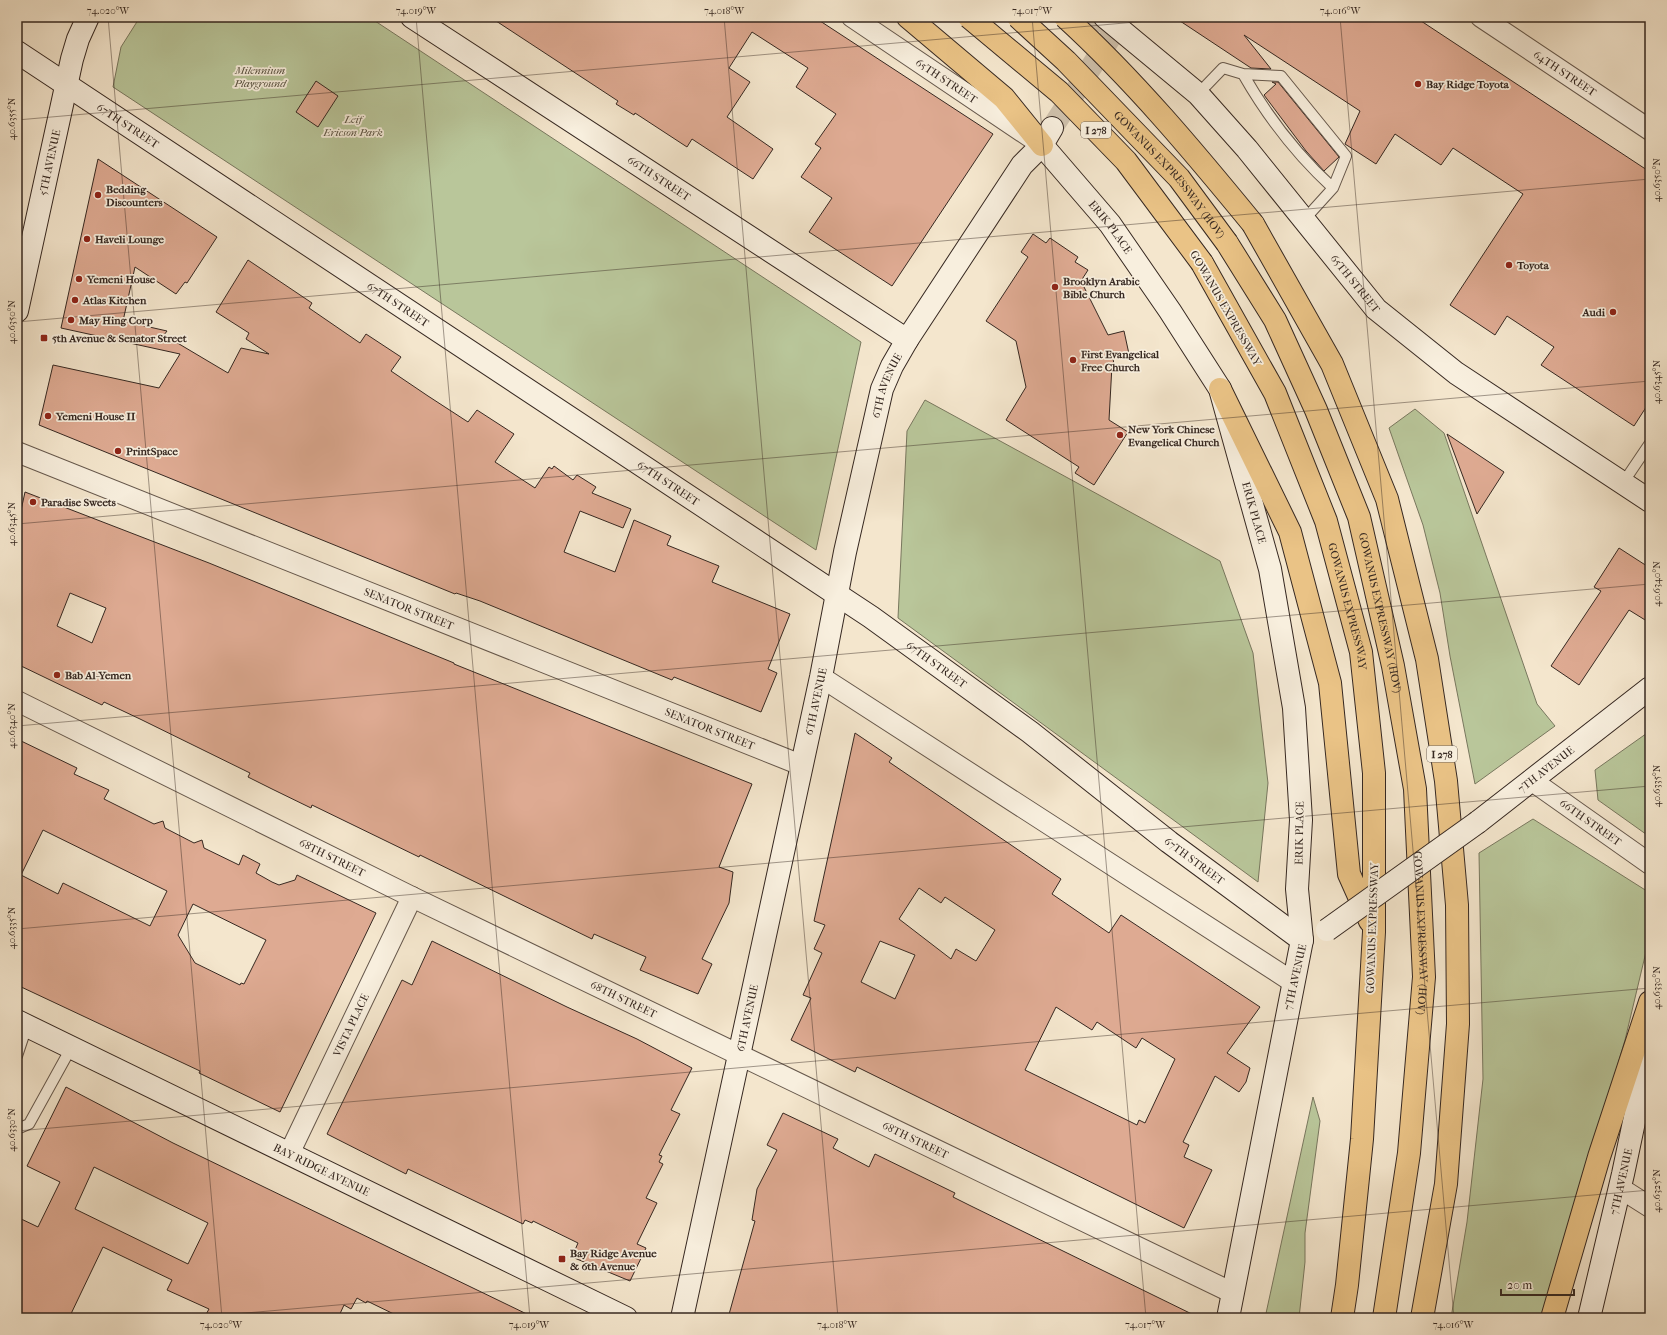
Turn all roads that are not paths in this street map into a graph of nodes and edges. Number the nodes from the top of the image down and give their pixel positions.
1 (88, 17) edge
2 (412, 17) edge
3 (852, 17) edge
4 (969, 17) edge
5 (1018, 17) edge
6 (1065, 17) edge
7 (1481, 17) edge
8 (909, 18) edge
9 (1115, 20) edge
10 (17, 52) edge
11 (1243, 74) junction
12 (66, 86) junction
13 (1198, 94) junction
14 (1650, 130) edge
15 (1047, 137) junction
16 (1333, 188) junction
17 (1304, 220) junction
18 (17, 311) edge
19 (906, 340) junction
20 (1220, 389) junction
21 (1650, 443) edge
22 (17, 452) edge
23 (1623, 483) junction
24 (1650, 500) edge
25 (837, 595) junction
26 (821, 677) junction
27 (1650, 688) edge
28 (17, 701) edge
29 (801, 765) junction
30 (1531, 780) junction
31 (1650, 864) edge
32 (412, 897) junction
33 (1374, 932) junction
34 (1302, 940) junction
35 (1293, 982) junction
36 (1650, 1002) edge
37 (22, 1024) edge
38 (1650, 1046) edge
39 (71, 1048) junction
40 (739, 1054) junction
41 (17, 1056) edge
42 (17, 1129) edge
43 (289, 1154) junction
44 (1620, 1188) junction
45 (1650, 1207) edge
46 (1233, 1293) junction
47 (626, 1318) edge
48 (682, 1318) edge
49 (1228, 1318) edge
50 (1342, 1318) edge
51 (1384, 1318) edge
52 (1422, 1318) edge
53 (1552, 1318) edge
54 (1589, 1318) edge

1 - 12 street, 5TH AVENUE
2 - 19 street, 66TH STREET
3 - 15 street, 65TH STREET
4 - 33 highway, GOWANUS EXPRESSWAY / I 278, bridge
5 - 51 highway, GOWANUS EXPRESSWAY (HOV) / I 278, bridge
6 - 52 highway, I 278, bridge
7 - 14 street, 64TH STREET
8 - 15 highway
9 - 13 street, 65TH STREET
10 - 12 street, 67TH STREET
11 - 13 lane
11 - 16 lane
11 - 16 lane
12 - 18 street, 5TH AVENUE
12 - 25 street, 67TH STREET
13 - 17 street, 65TH STREET
15 - 19 street, 6TH AVENUE
15 - 20 street, ERIK PLACE
16 - 17 lane
17 - 23 street, 65TH STREET
19 - 25 street, 6TH AVENUE
20 - 33 highway
20 - 34 street, ERIK PLACE
21 - 23 lane
22 - 29 street, SENATOR STREET
23 - 24 street, 65TH STREET
25 - 26 street, 6TH AVENUE
25 - 34 street, 67TH STREET
26 - 29 street, 6TH AVENUE
26 - 35 street
27 - 30 street, 7TH AVENUE
28 - 32 street, 68TH STREET
29 - 40 street, 6TH AVENUE
30 - 31 street, 66TH STREET
30 - 34 street, 7TH AVENUE, bridge
32 - 40 street, 68TH STREET
32 - 43 street, VISTA PLACE
33 - 50 highway, GOWANUS EXPRESSWAY / I 278
34 - 35 street, 7TH AVENUE
35 - 46 street, 7TH AVENUE
36 - 53 highway
37 - 39 street, BAY RIDGE AVENUE
37 - 41 lane
38 - 44 street, 7TH AVENUE
39 - 42 lane
39 - 43 street, BAY RIDGE AVENUE
40 - 46 street, 68TH STREET
40 - 48 street, 6TH AVENUE
43 - 47 street, BAY RIDGE AVENUE
44 - 45 street
44 - 54 street, 7TH AVENUE
46 - 49 street, 7TH AVENUE

